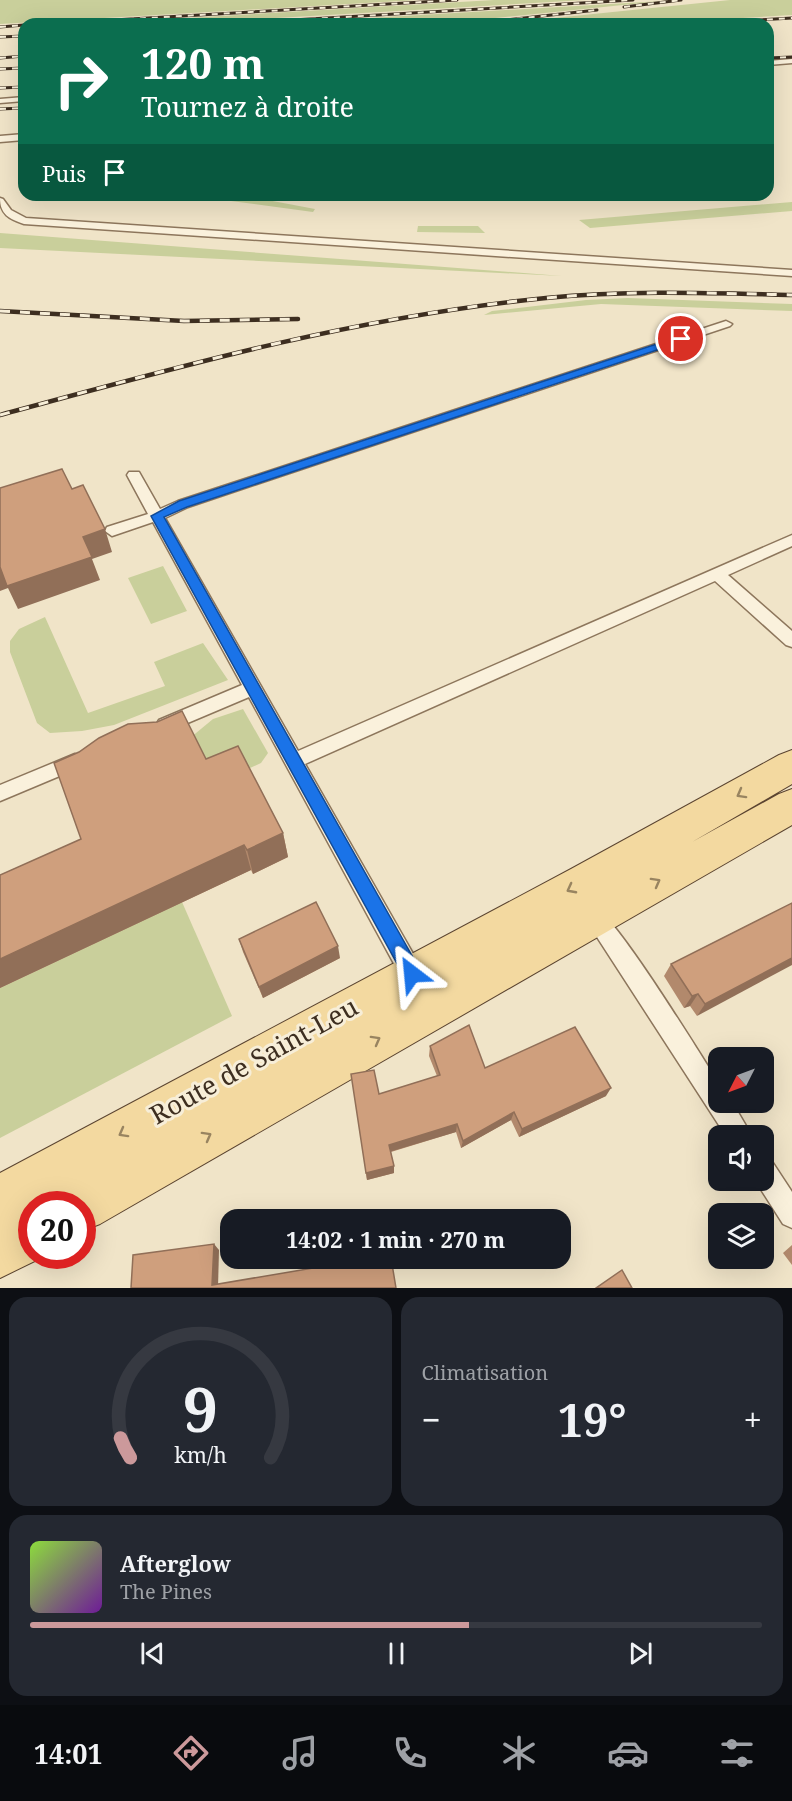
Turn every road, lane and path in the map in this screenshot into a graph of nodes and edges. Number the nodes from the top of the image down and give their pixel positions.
1 (792, 61) edge
2 (774, 62) edge
3 (18, 100) edge
4 (0, 101) edge
5 (18, 138) edge
6 (0, 139) edge
7 (0, 201) edge
8 (4, 212) edge
9 (792, 273) edge
10 (726, 324) dead end
11 (134, 475) dead end
12 (157, 516) junction
13 (112, 531) dead end
14 (792, 540) edge
15 (717, 574) junction
16 (792, 641) edge
17 (253, 688) junction
18 (154, 729) edge
19 (88, 757) edge
20 (294, 760) junction
21 (792, 766) edge
22 (0, 794) edge
23 (792, 806) edge
24 (594, 917) junction
25 (412, 974) junction
26 (733, 1125) edge
27 (774, 1187) edge
28 (96, 1198) edge
29 (0, 1200) edge
30 (792, 1215) edge
31 (18, 1242) edge
32 (0, 1252) edge

1 - 2 lane
3 - 4 lane
5 - 6 lane
7 - 8 lane
8 - 9 lane
10 - 12 lane
11 - 12 lane
12 - 13 lane
12 - 17 lane
14 - 15 lane
15 - 16 lane
15 - 20 lane
17 - 18 lane
17 - 20 lane
19 - 22 lane
20 - 25 lane
21 -> 25 main road, Route de Saint-Leu
24 -> 23 main road, Route de Saint-Leu
24 - 26 lane
28 -> 24 main road, Route de Saint-Leu
25 -> 29 main road, Route de Saint-Leu
27 - 30 lane
31 - 32 main road

